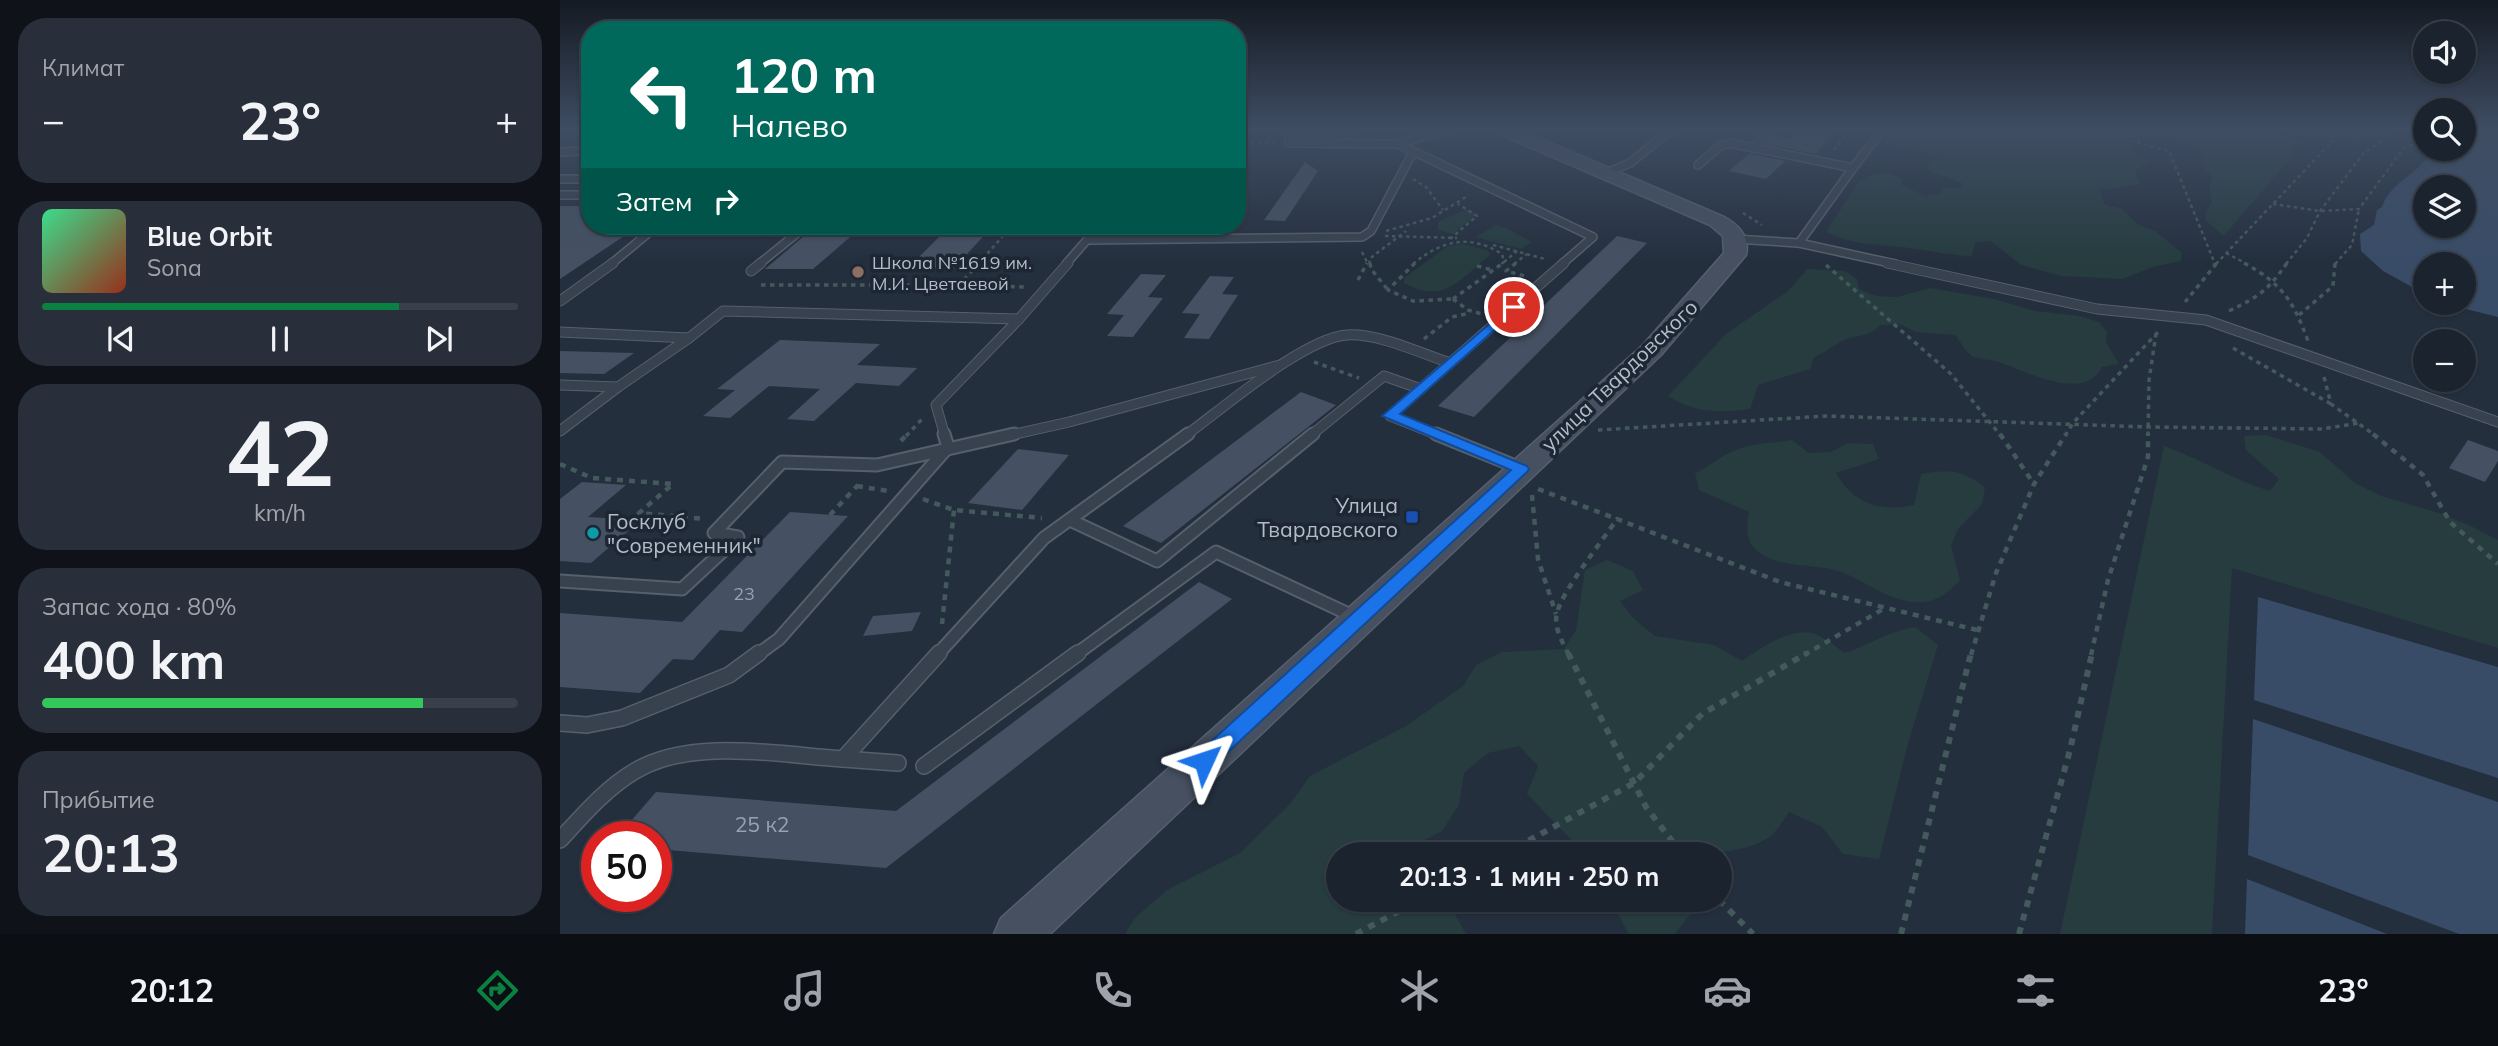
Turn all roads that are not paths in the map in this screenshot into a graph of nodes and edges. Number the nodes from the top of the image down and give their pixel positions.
1 (1402, 173) edge
2 (1457, 173) edge
3 (1606, 173) edge
4 (1850, 173) edge
5 (560, 179) edge
6 (581, 179) edge
7 (560, 185) edge
8 (581, 185) edge
9 (560, 195) edge
10 (581, 195) edge
11 (646, 235) edge
12 (795, 235) edge
13 (1092, 235) edge
14 (1735, 239) junction
15 (1088, 240) junction
16 (1799, 243) junction
17 (751, 271) road end
18 (560, 301) edge
19 (1020, 319) junction
20 (560, 332) edge
21 (689, 338) junction
22 (1286, 363) junction
23 (1450, 363) junction
24 (560, 385) edge
25 (618, 387) junction
26 (1421, 389) junction
27 (2498, 422) edge
28 (560, 430) edge
29 (948, 447) junction
30 (1531, 484) junction
31 (1070, 520) junction
32 (560, 581) edge
33 (1360, 619) junction
34 (560, 723) edge
35 (843, 759) junction
36 (898, 763) dead end
37 (924, 766) dead end
38 (560, 840) edge
39 (1017, 934) edge

1 - 15 lane
2 - 23 lane
3 - 14 main road
4 - 16 lane
5 - 6 lane
7 - 8 lane
9 - 10 lane
11 - 18 lane
12 - 17 lane
13 - 15 lane
14 - 16 lane
14 - 30 main road, улица Твардовского
15 - 19 lane
16 - 27 lane
19 - 21 lane
19 - 29 lane
20 - 21 lane
21 - 25 lane
22 - 23 lane
22 - 29 lane
22 - 31 lane
23 - 26 lane
24 - 25 lane
25 - 28 lane
26 - 30 lane
26 - 31 lane
29 - 32 lane
29 - 34 lane
30 - 33 main road, улица Твардовского
31 - 35 lane
33 - 37 lane
33 - 39 main road, улица Твардовского
35 - 36 lane
35 - 38 lane

